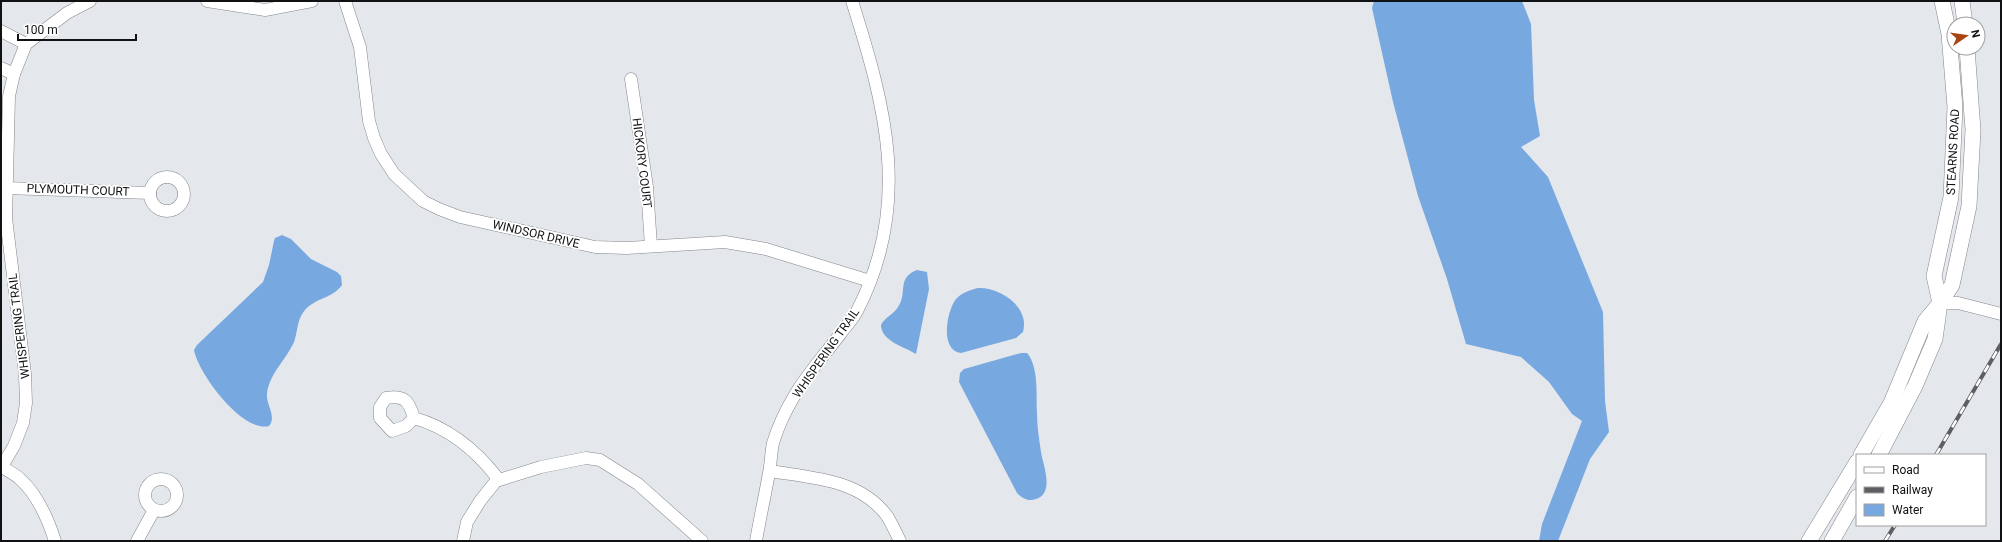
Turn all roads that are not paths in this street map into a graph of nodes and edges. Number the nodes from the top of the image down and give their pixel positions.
1 (90, 1) edge
2 (208, 1) edge
3 (312, 1) edge
4 (345, 1) edge
5 (852, 1) edge
6 (1942, 1) edge
7 (1962, 1) edge
8 (1964, 16) edge
9 (1, 31) edge
10 (26, 44) junction
11 (1968, 56) edge
12 (1, 68) edge
13 (14, 74) junction
14 (631, 79) dead end
15 (6, 188) junction
16 (150, 193) dead end
17 (651, 246) junction
18 (870, 281) junction
19 (1940, 303) junction
20 (2001, 314) edge
21 (414, 418) dead end
22 (1862, 454) edge
23 (1880, 454) edge
24 (1856, 464) edge
25 (2, 468) edge
26 (770, 471) junction
27 (499, 480) junction
28 (1856, 499) edge
29 (154, 510) dead end
30 (55, 541) edge
31 (137, 541) edge
32 (463, 541) edge
33 (702, 541) edge
34 (756, 541) edge
35 (900, 541) edge
36 (1809, 541) edge
37 (1832, 541) edge

1 - 10 street
2 - 3 street
4 - 17 street, WINDSOR DRIVE
5 - 18 street, WHISPERING TRAIL
6 - 19 main road, STEARNS ROAD
7 - 8 main road
9 - 10 street
10 - 13 street, WHISPERING TRAIL
11 - 19 main road, STEARNS ROAD
12 - 13 street
13 - 15 street, WHISPERING TRAIL
14 - 17 street, HICKORY COURT
15 - 16 street, PLYMOUTH COURT
15 - 25 street, WHISPERING TRAIL
17 - 18 street, WINDSOR DRIVE
18 - 26 street, WHISPERING TRAIL
19 - 20 street
19 - 22 main road, STEARNS ROAD
19 - 23 main road, STEARNS ROAD
21 - 27 street
24 - 36 main road
25 - 30 street
26 - 34 street, WHISPERING TRAIL
26 - 35 street
27 - 32 street
27 - 33 street
28 - 37 main road
29 - 31 street

